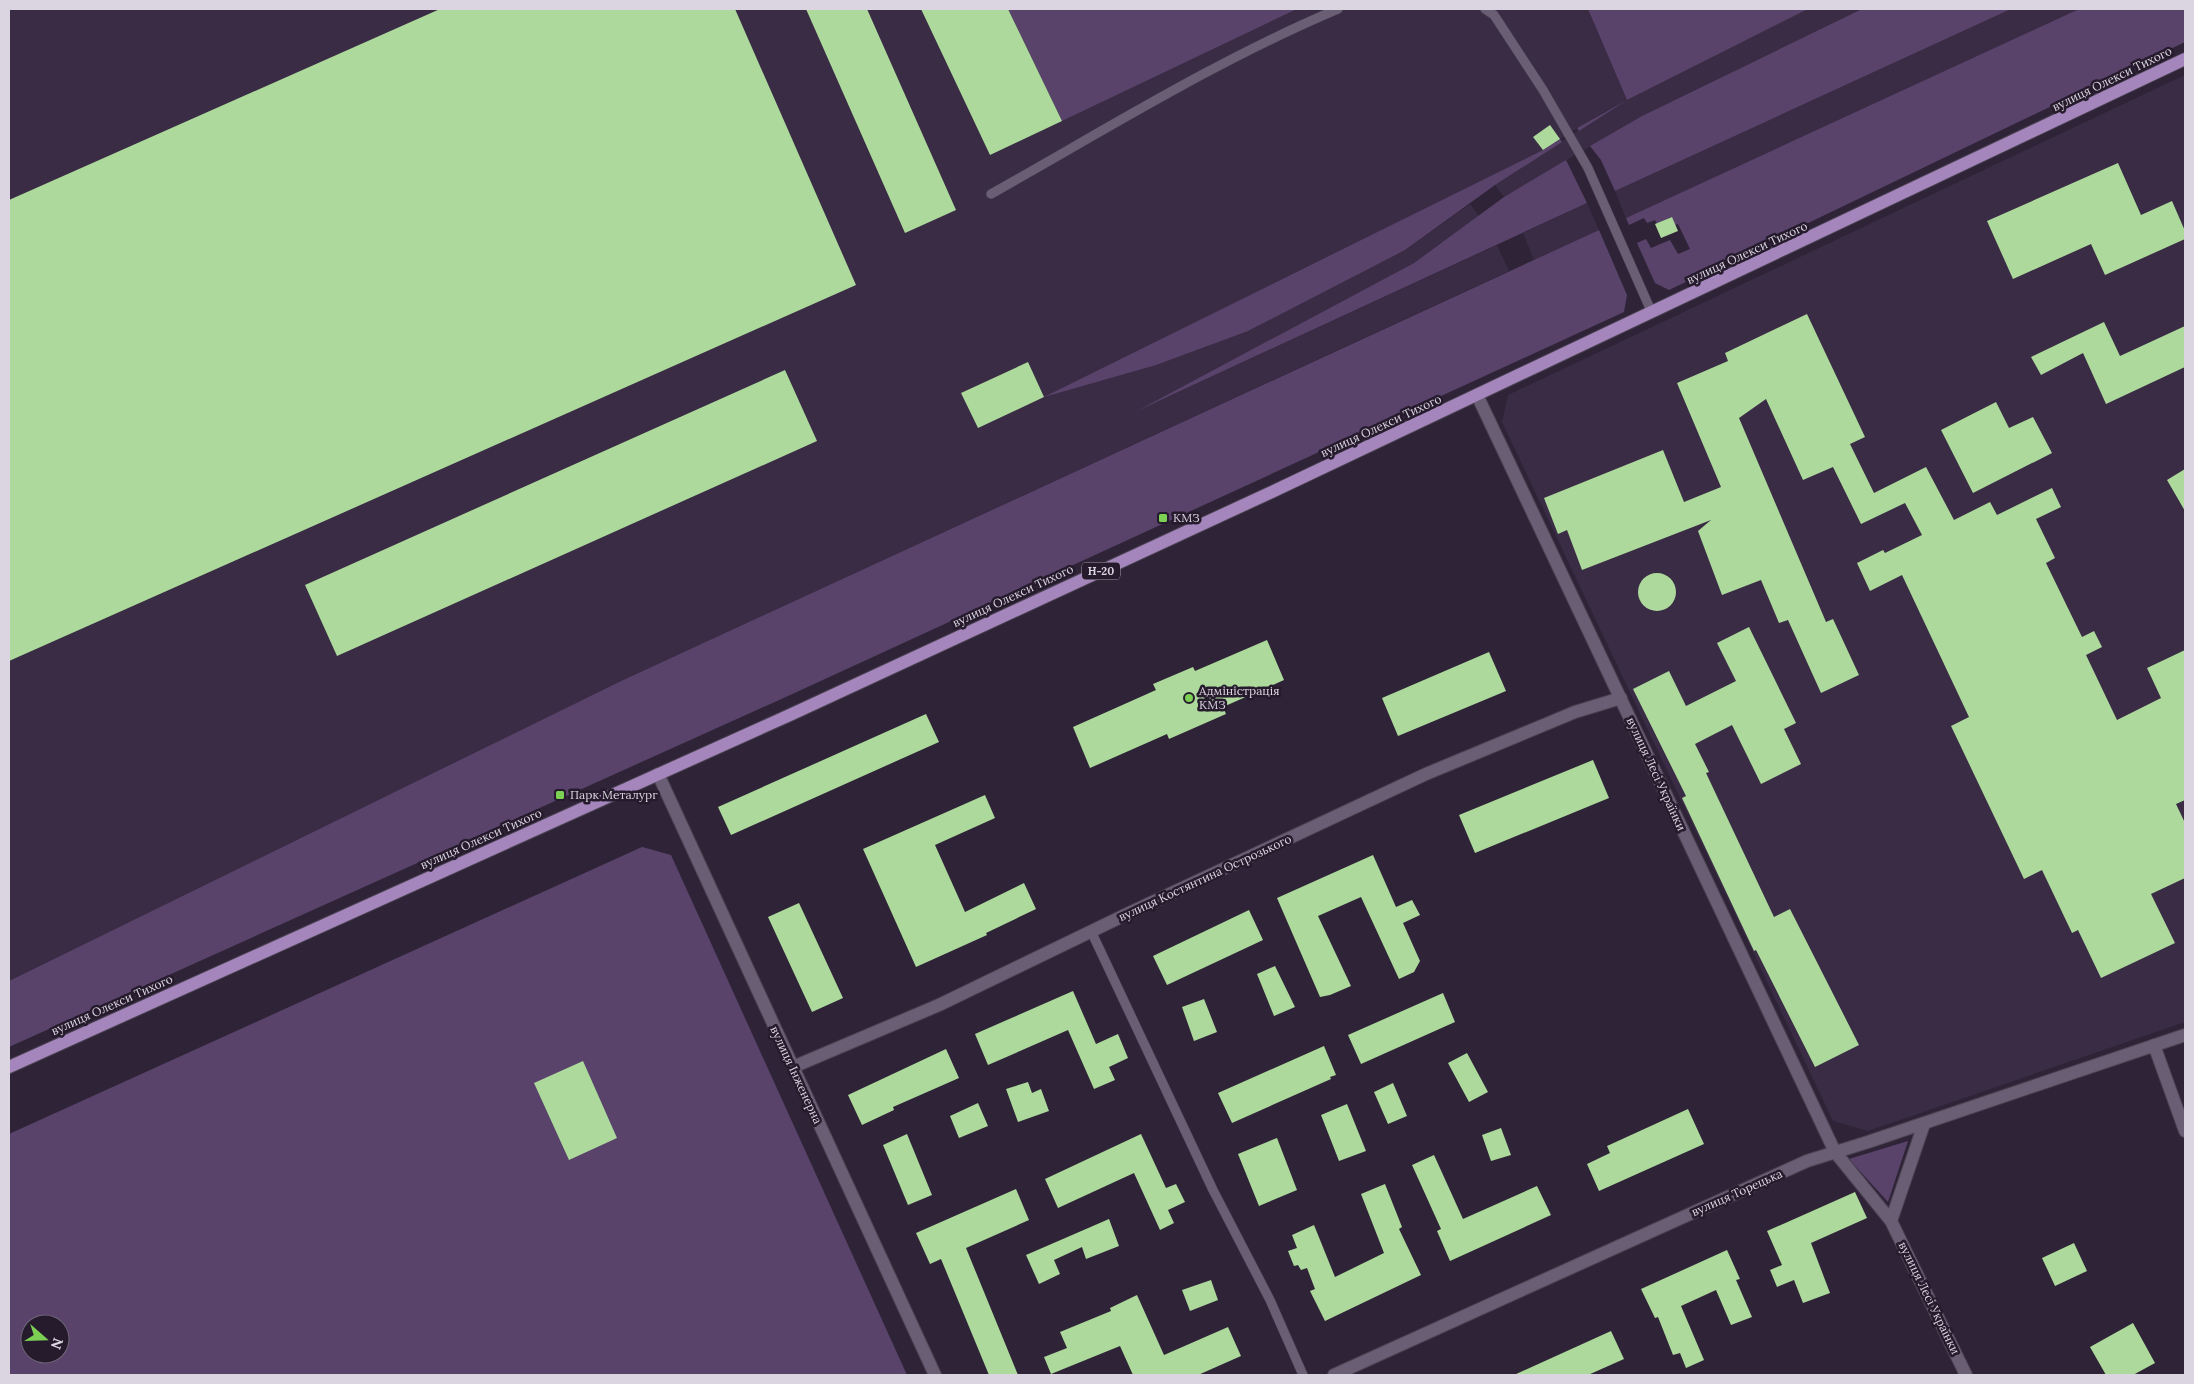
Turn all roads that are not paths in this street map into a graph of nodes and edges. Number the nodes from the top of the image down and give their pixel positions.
1 (1338, 9) edge
2 (1485, 9) edge
3 (2185, 59) edge
4 (991, 194) dead end
5 (1652, 313) junction
6 (1477, 396) junction
7 (1620, 698) junction
8 (658, 774) junction
9 (1091, 931) junction
10 (2185, 1035) edge
11 (2154, 1045) junction
12 (9, 1067) edge
13 (793, 1067) junction
14 (1924, 1124) junction
15 (2185, 1131) edge
16 (1835, 1152) junction
17 (1892, 1221) junction
18 (935, 1375) edge
19 (1303, 1375) edge
20 (1334, 1375) edge
21 (1966, 1375) edge

1 - 4 lane
2 - 5 lane
3 - 5 main road, вулиця Олекси Тихого / Н-20
5 - 6 main road, вулиця Олекси Тихого / Н-20
6 - 7 street, вулиця Лесі Українки
6 - 8 main road, вулиця Олекси Тихого / Н-20
7 - 9 street, вулиця Костянтина Острозького
7 - 16 street, вулиця Лесі Українки
8 - 12 main road, вулиця Олекси Тихого / Н-20
8 - 13 street, вулиця Інженерна
9 - 13 street, вулиця Костянтина Острозького
9 - 19 lane
10 - 11 street, вулиця Торецька
11 - 14 street, вулиця Торецька
11 - 15 street
13 - 18 street, вулиця Інженерна
14 - 16 street, вулиця Торецька
14 - 17 street
16 - 17 street, вулиця Лесі Українки
16 - 20 street, вулиця Торецька
17 - 21 street, вулиця Лесі Українки

